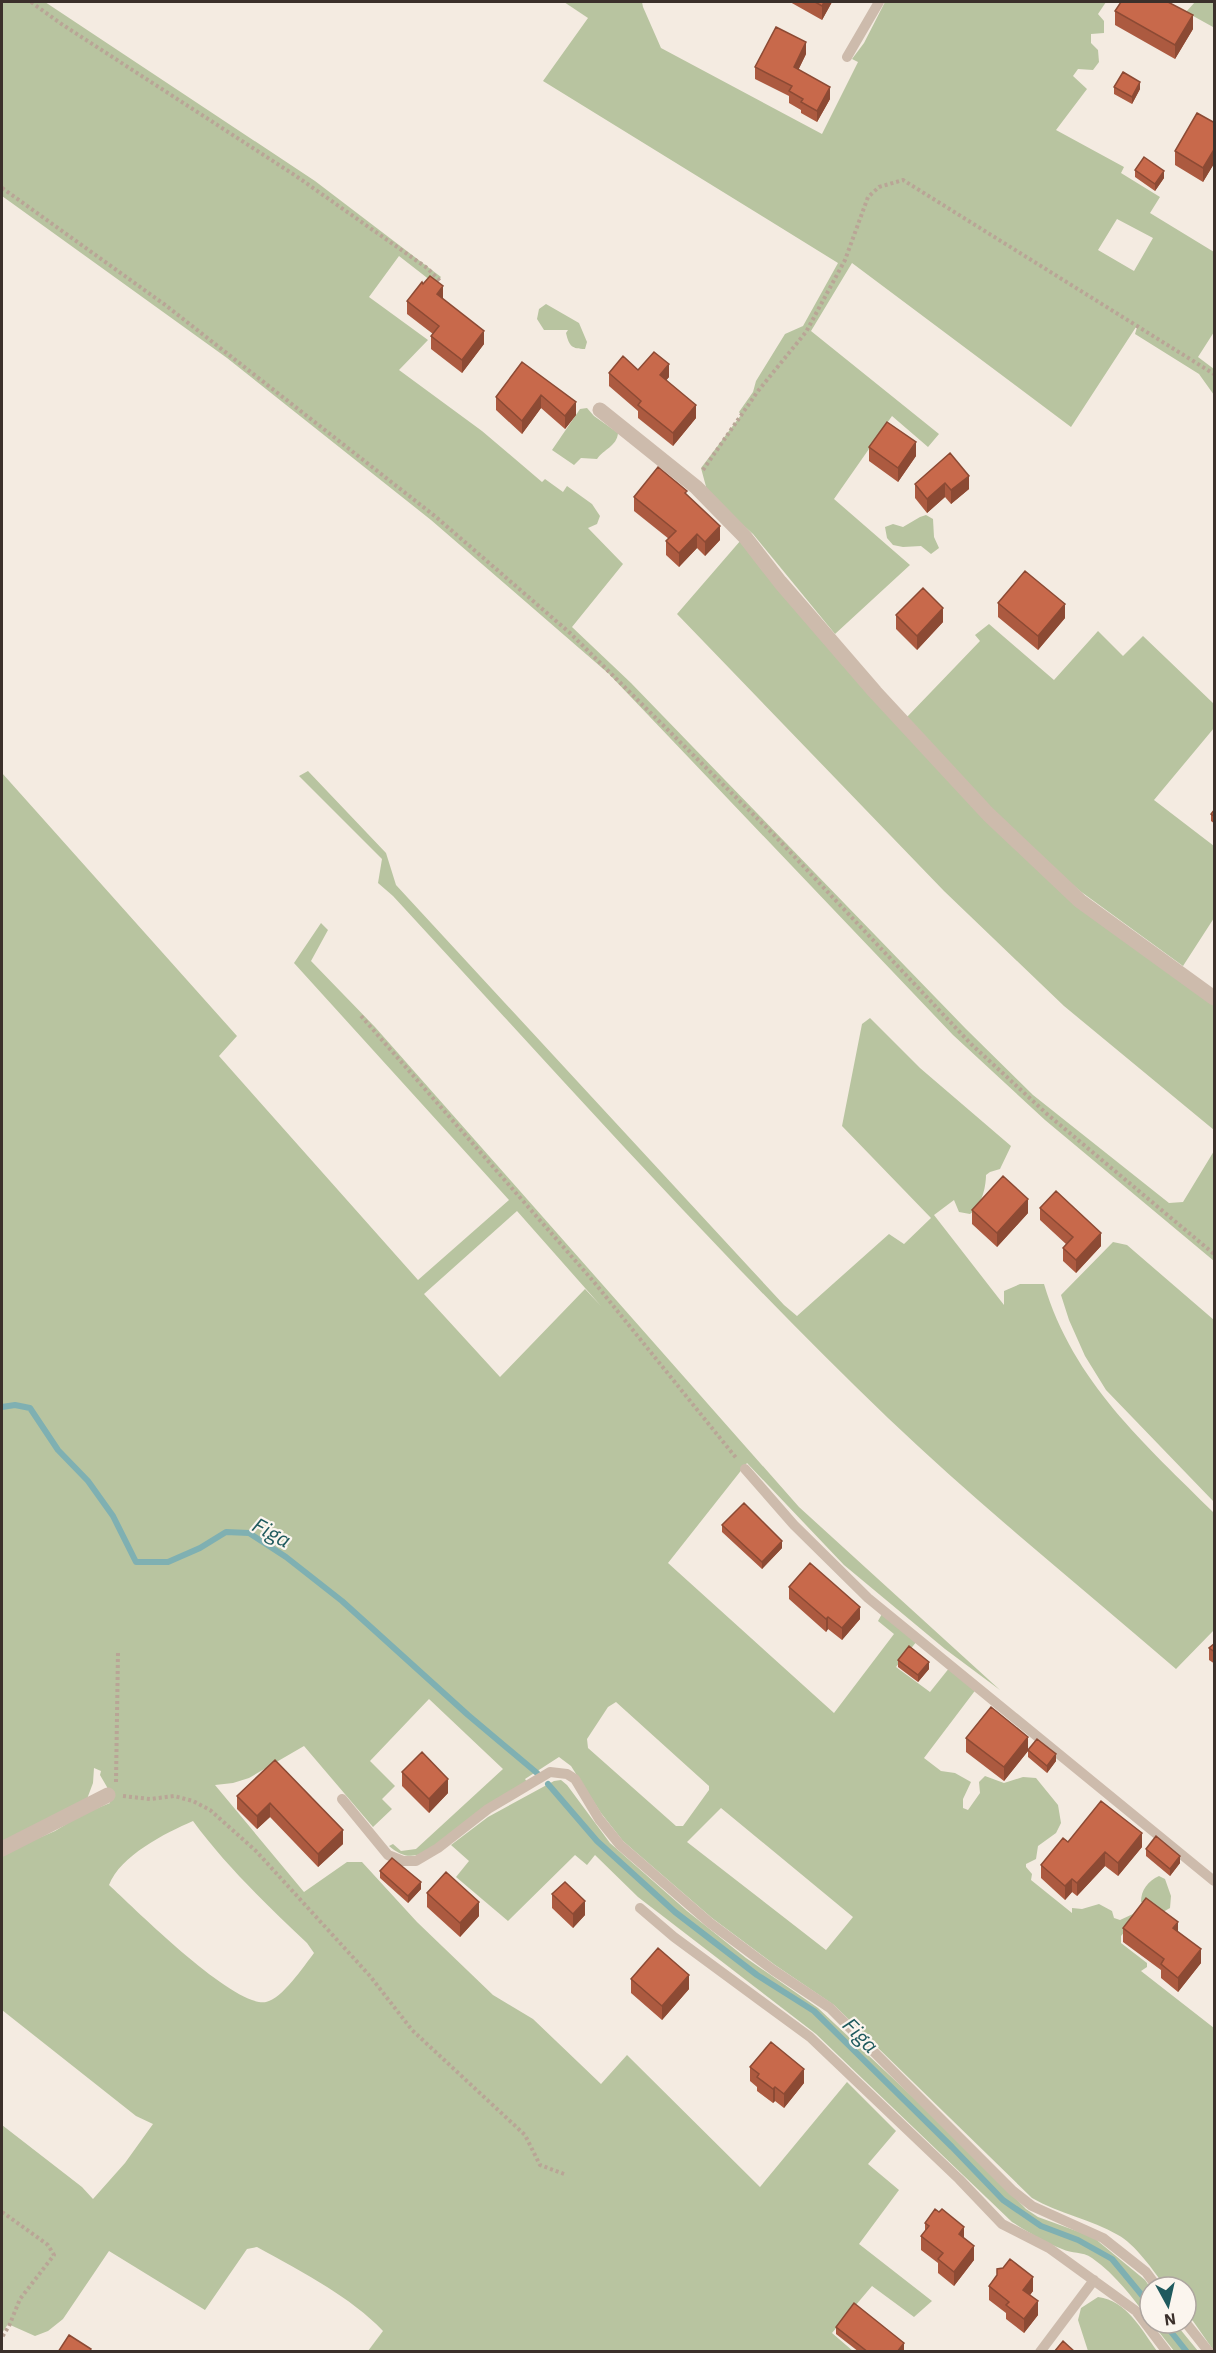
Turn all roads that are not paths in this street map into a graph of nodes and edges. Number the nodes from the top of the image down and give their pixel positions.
1 (879, 2) edge
2 (847, 57) dead end
3 (600, 410) dead end
4 (1215, 998) edge
5 (745, 1469) road end
6 (108, 1795) road end
7 (342, 1799) dead end
8 (2, 1849) edge
9 (1215, 1881) edge
10 (640, 1908) dead end
11 (1148, 2275) edge
12 (1094, 2280) junction
13 (1196, 2335) edge
14 (1040, 2352) edge
15 (1167, 2352) edge
16 (1209, 2352) edge

1 - 2 lane
3 - 4 street
5 - 9 lane
6 - 8 street
7 - 11 lane
10 - 12 lane
12 - 14 lane
12 - 15 lane
13 - 16 lane

